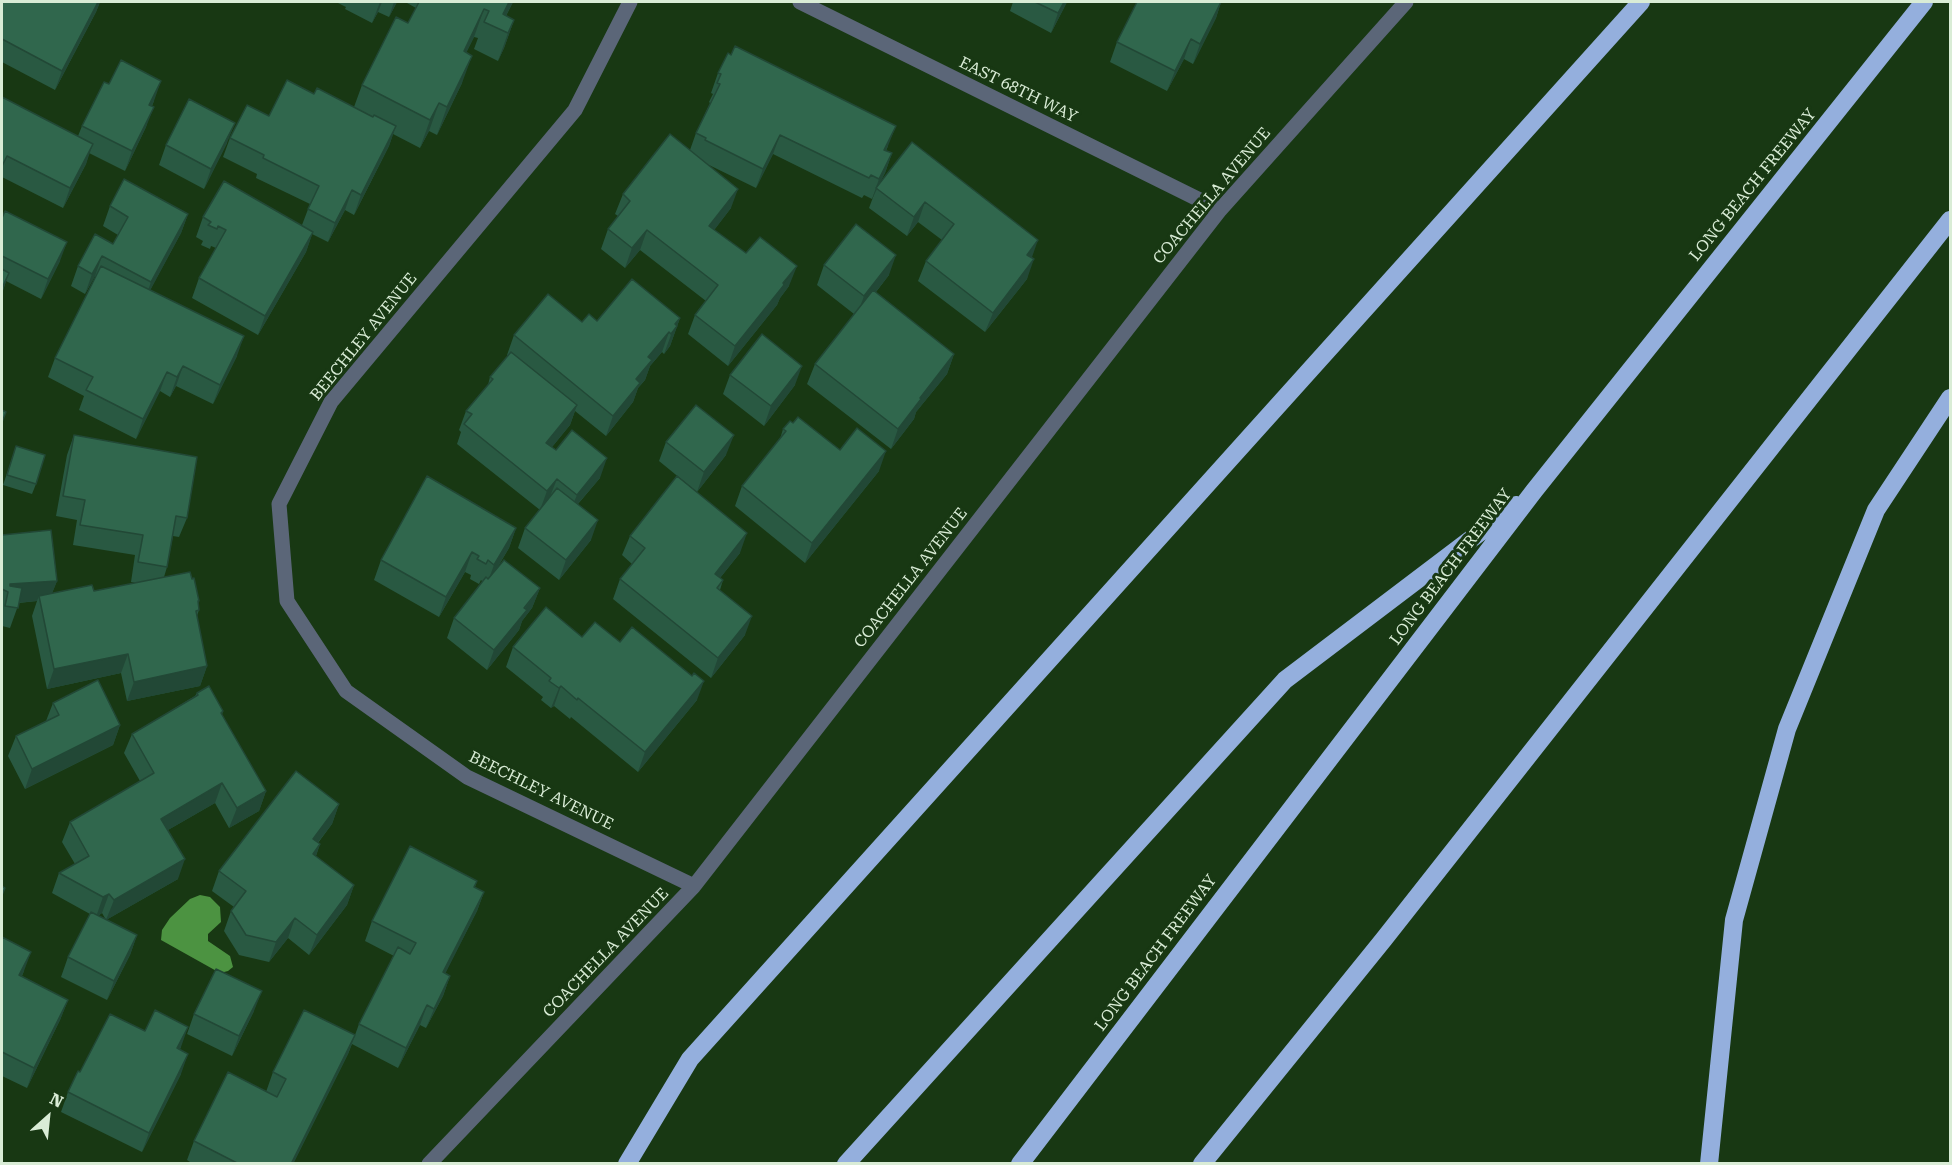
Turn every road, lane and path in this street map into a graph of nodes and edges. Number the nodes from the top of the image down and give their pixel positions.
1 (630, 2) edge
2 (800, 2) edge
3 (1406, 2) edge
4 (1641, 2) edge
5 (1924, 2) edge
6 (1220, 210) junction
7 (1950, 220) edge
8 (1950, 398) edge
9 (1534, 491) junction
10 (694, 886) junction
11 (429, 1164) edge
12 (627, 1164) edge
13 (846, 1164) edge
14 (1020, 1164) edge
15 (1202, 1164) edge
16 (1708, 1164) edge

1 - 10 street, BEECHLEY AVENUE
2 - 6 street, EAST 68TH WAY
3 - 6 street, COACHELLA AVENUE
4 - 12 highway
5 - 9 highway, LONG BEACH FREEWAY
6 - 10 street, COACHELLA AVENUE
7 - 15 highway
8 - 16 highway
9 - 13 highway
9 - 14 highway, LONG BEACH FREEWAY
10 - 11 street, COACHELLA AVENUE

